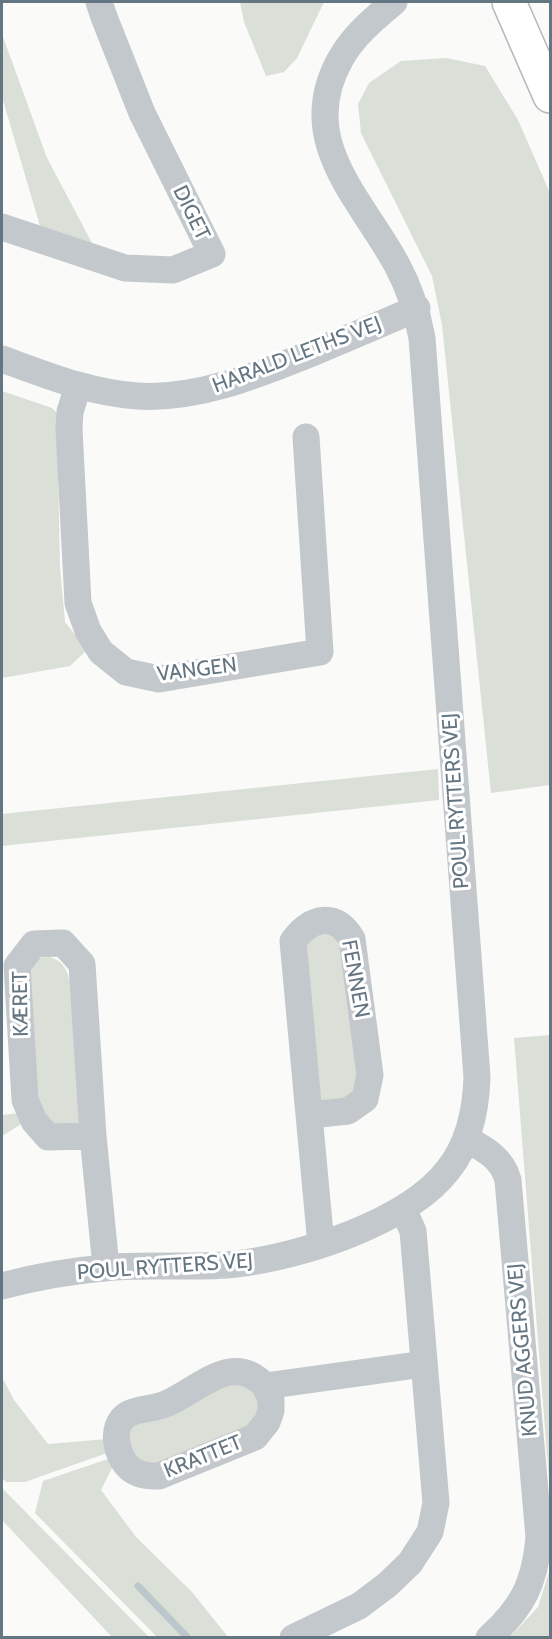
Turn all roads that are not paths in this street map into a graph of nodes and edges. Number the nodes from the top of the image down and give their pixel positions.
1 (99, 2) edge
2 (394, 2) edge
3 (509, 2) edge
4 (550, 96) edge
5 (2, 227) edge
6 (417, 308) junction
7 (2, 359) edge
8 (78, 386) junction
9 (306, 437) dead end
10 (310, 1115) junction
11 (93, 1136) junction
12 (466, 1139) junction
13 (403, 1209) junction
14 (323, 1243) junction
15 (106, 1267) junction
16 (2, 1286) edge
17 (424, 1364) junction
18 (265, 1386) junction
19 (293, 1638) edge
20 (489, 1638) edge

1 - 5 street, DIGET
2 - 6 street, POUL RYTTERS VEJ
3 - 4 main road
6 - 8 street, HARALD LETHS VEJ
6 - 12 street, POUL RYTTERS VEJ
7 - 8 street, HARALD LETHS VEJ
8 - 9 street, VANGEN
10 - 10 street, FENNEN
10 - 14 street, FENNEN
11 - 11 street, KÆRET
11 - 15 street, KÆRET
12 - 13 street, POUL RYTTERS VEJ
12 - 20 street, KNUD AGGERS VEJ
13 - 14 street, POUL RYTTERS VEJ
13 - 17 street
14 - 15 street, POUL RYTTERS VEJ
15 - 16 street, POUL RYTTERS VEJ
17 - 18 street
17 - 19 street
18 - 18 street, KRATTET

